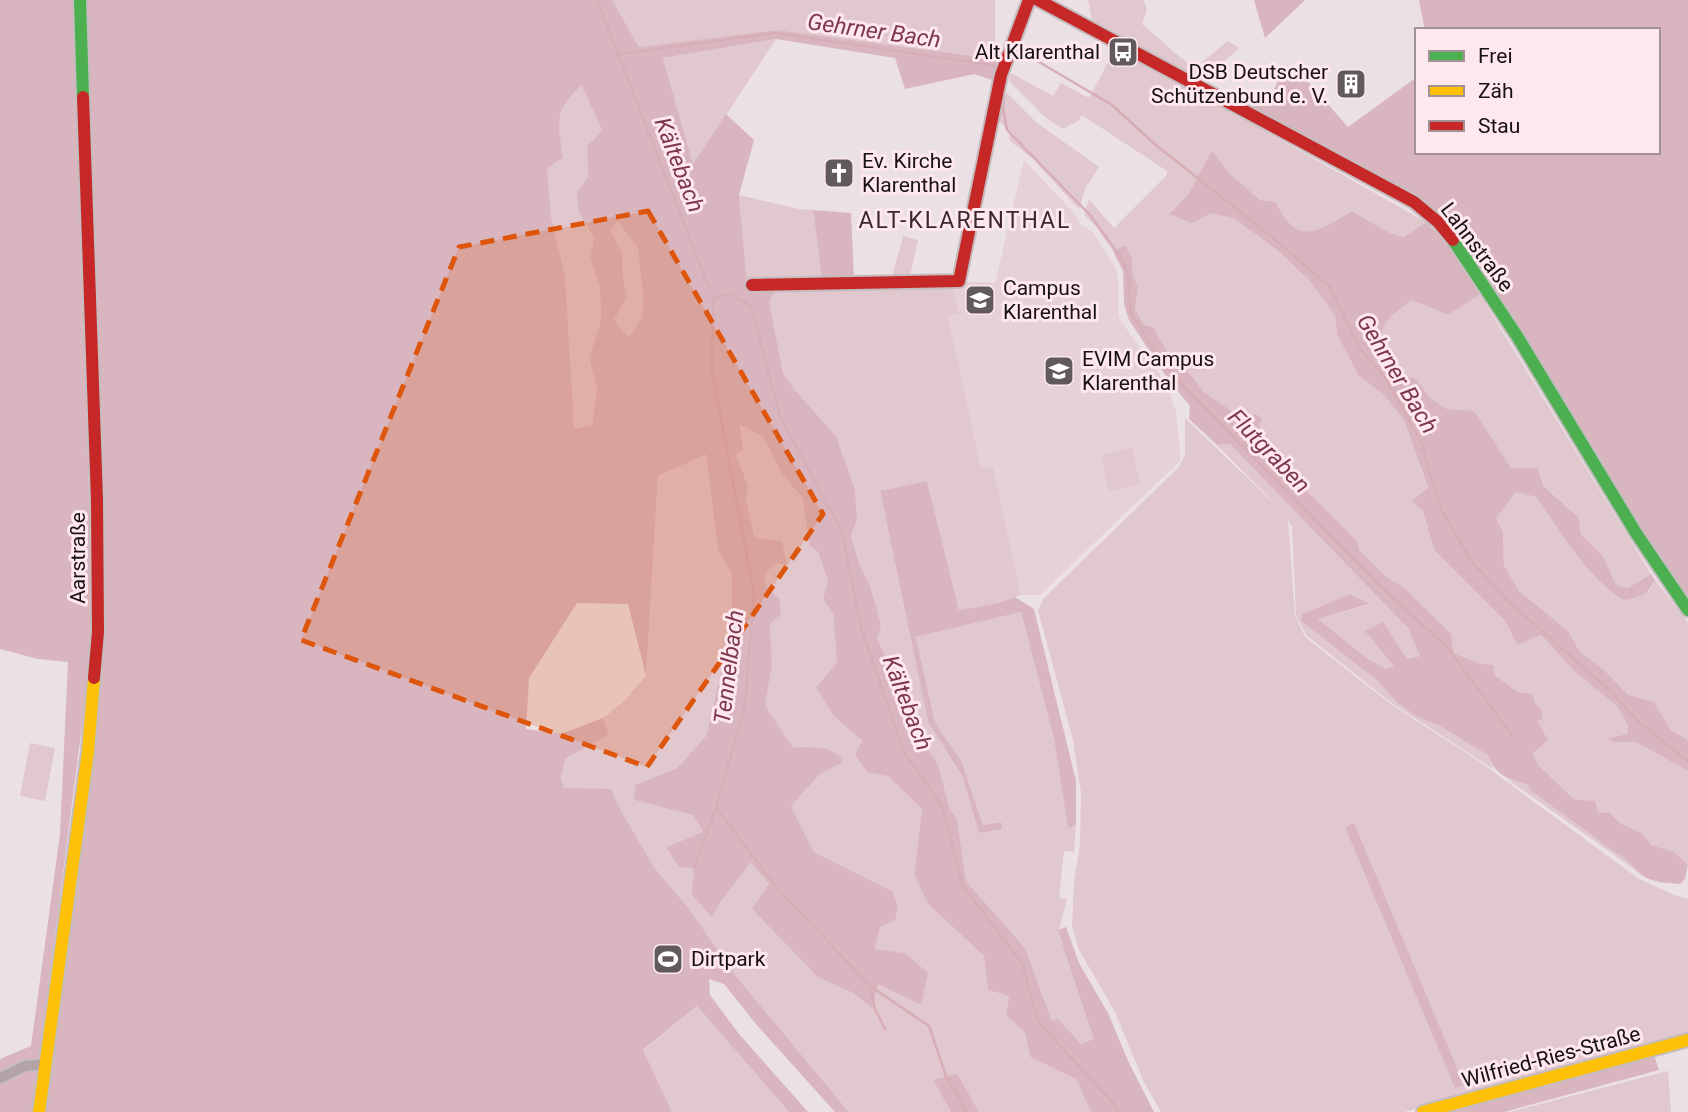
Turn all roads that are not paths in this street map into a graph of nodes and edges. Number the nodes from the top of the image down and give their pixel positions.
1 (80, 0) edge
2 (1029, 0) edge
3 (1038, 0) edge
4 (752, 285) dead end
5 (1688, 610) edge
6 (1688, 1040) edge
7 (46, 1064) junction
8 (0, 1077) edge
9 (39, 1112) edge
10 (1423, 1112) edge

1 - 7 main road, Aarstraße
2 - 4 main road
3 - 5 main road, Lahnstraße
6 - 10 main road, Wilfried-Ries-Straße
7 - 8 street
7 - 9 main road, Aarstraße

